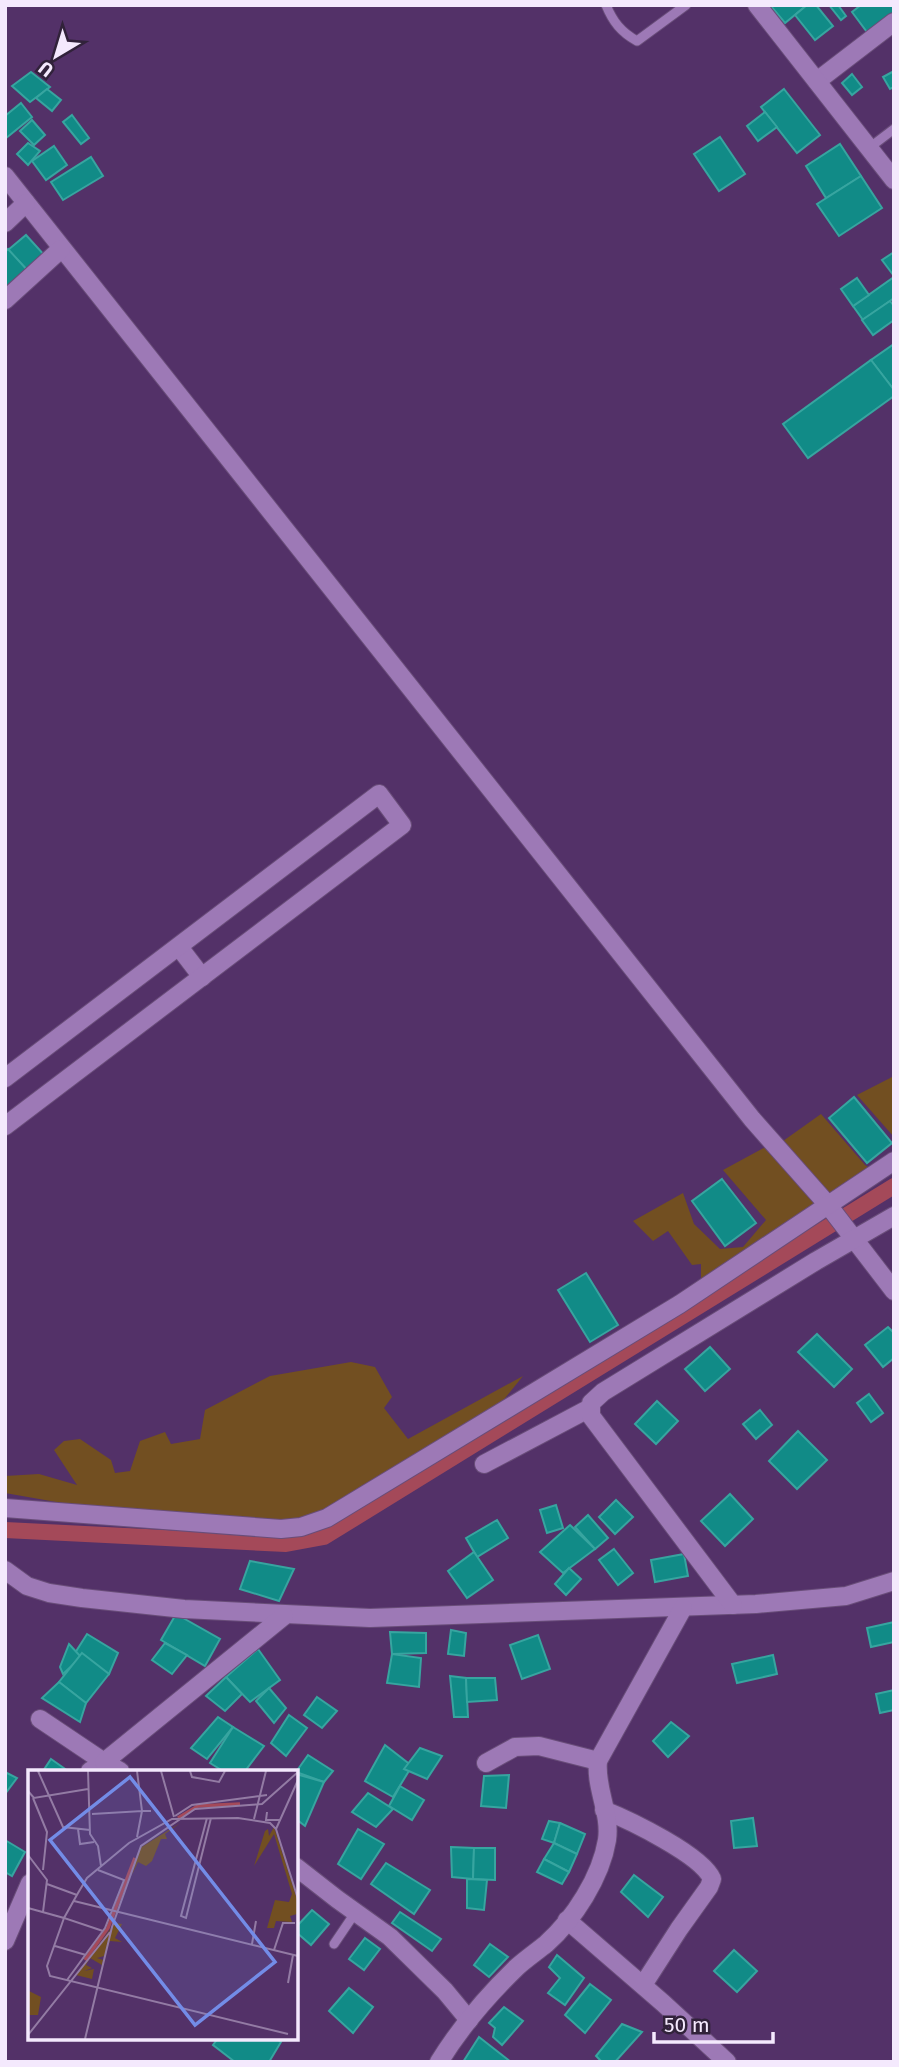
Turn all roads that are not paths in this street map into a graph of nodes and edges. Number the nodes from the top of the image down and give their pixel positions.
1 (606, 5) edge
2 (686, 5) edge
3 (757, 5) edge
4 (894, 22) edge
5 (817, 81) junction
6 (894, 129) edge
7 (869, 148) junction
8 (5, 176) edge
9 (894, 180) edge
10 (26, 203) junction
11 (5, 223) edge
12 (61, 249) junction
13 (5, 300) edge
14 (179, 947) junction
15 (202, 977) junction
16 (5, 1079) edge
17 (5, 1126) edge
18 (894, 1161) edge
19 (831, 1209) junction
20 (894, 1216) edge
21 (852, 1237) junction
22 (894, 1291) edge
23 (590, 1408) junction
24 (484, 1464) dead end
25 (5, 1508) edge
26 (5, 1570) edge
27 (894, 1581) edge
28 (733, 1605) junction
29 (683, 1608) junction
30 (284, 1616) junction
31 (40, 1719) dead end
32 (598, 1761) junction
33 (486, 1763) dead end
34 (105, 1768) edge
35 (604, 1810) junction
36 (298, 1869) edge
37 (28, 1888) edge
38 (355, 1913) junction
39 (568, 1920) junction
40 (5, 1941) edge
41 (334, 1944) dead end
42 (643, 1985) junction
43 (469, 2020) junction
44 (439, 2062) edge
45 (727, 2062) edge

1 - 2 lane
3 - 5 street
4 - 5 street
5 - 7 street
6 - 7 lane
7 - 9 street
8 - 10 street
10 - 11 street
10 - 12 street
12 - 13 street
12 - 19 street
14 - 15 street
14 - 15 street
14 - 16 street
15 - 17 street
18 - 19 street
19 - 21 street
19 - 25 street
20 - 21 street
21 - 22 street
21 - 23 street
23 - 24 street
23 - 28 street
26 - 30 street
27 - 28 street
28 - 29 street
29 - 30 street
29 - 32 street
30 - 34 street
31 - 34 street
32 - 33 street
32 - 35 street
35 - 39 street
35 - 42 street
36 - 38 street
37 - 40 street
38 - 41 lane
38 - 43 street
39 - 42 street
39 - 43 street
42 - 45 street
43 - 44 street

